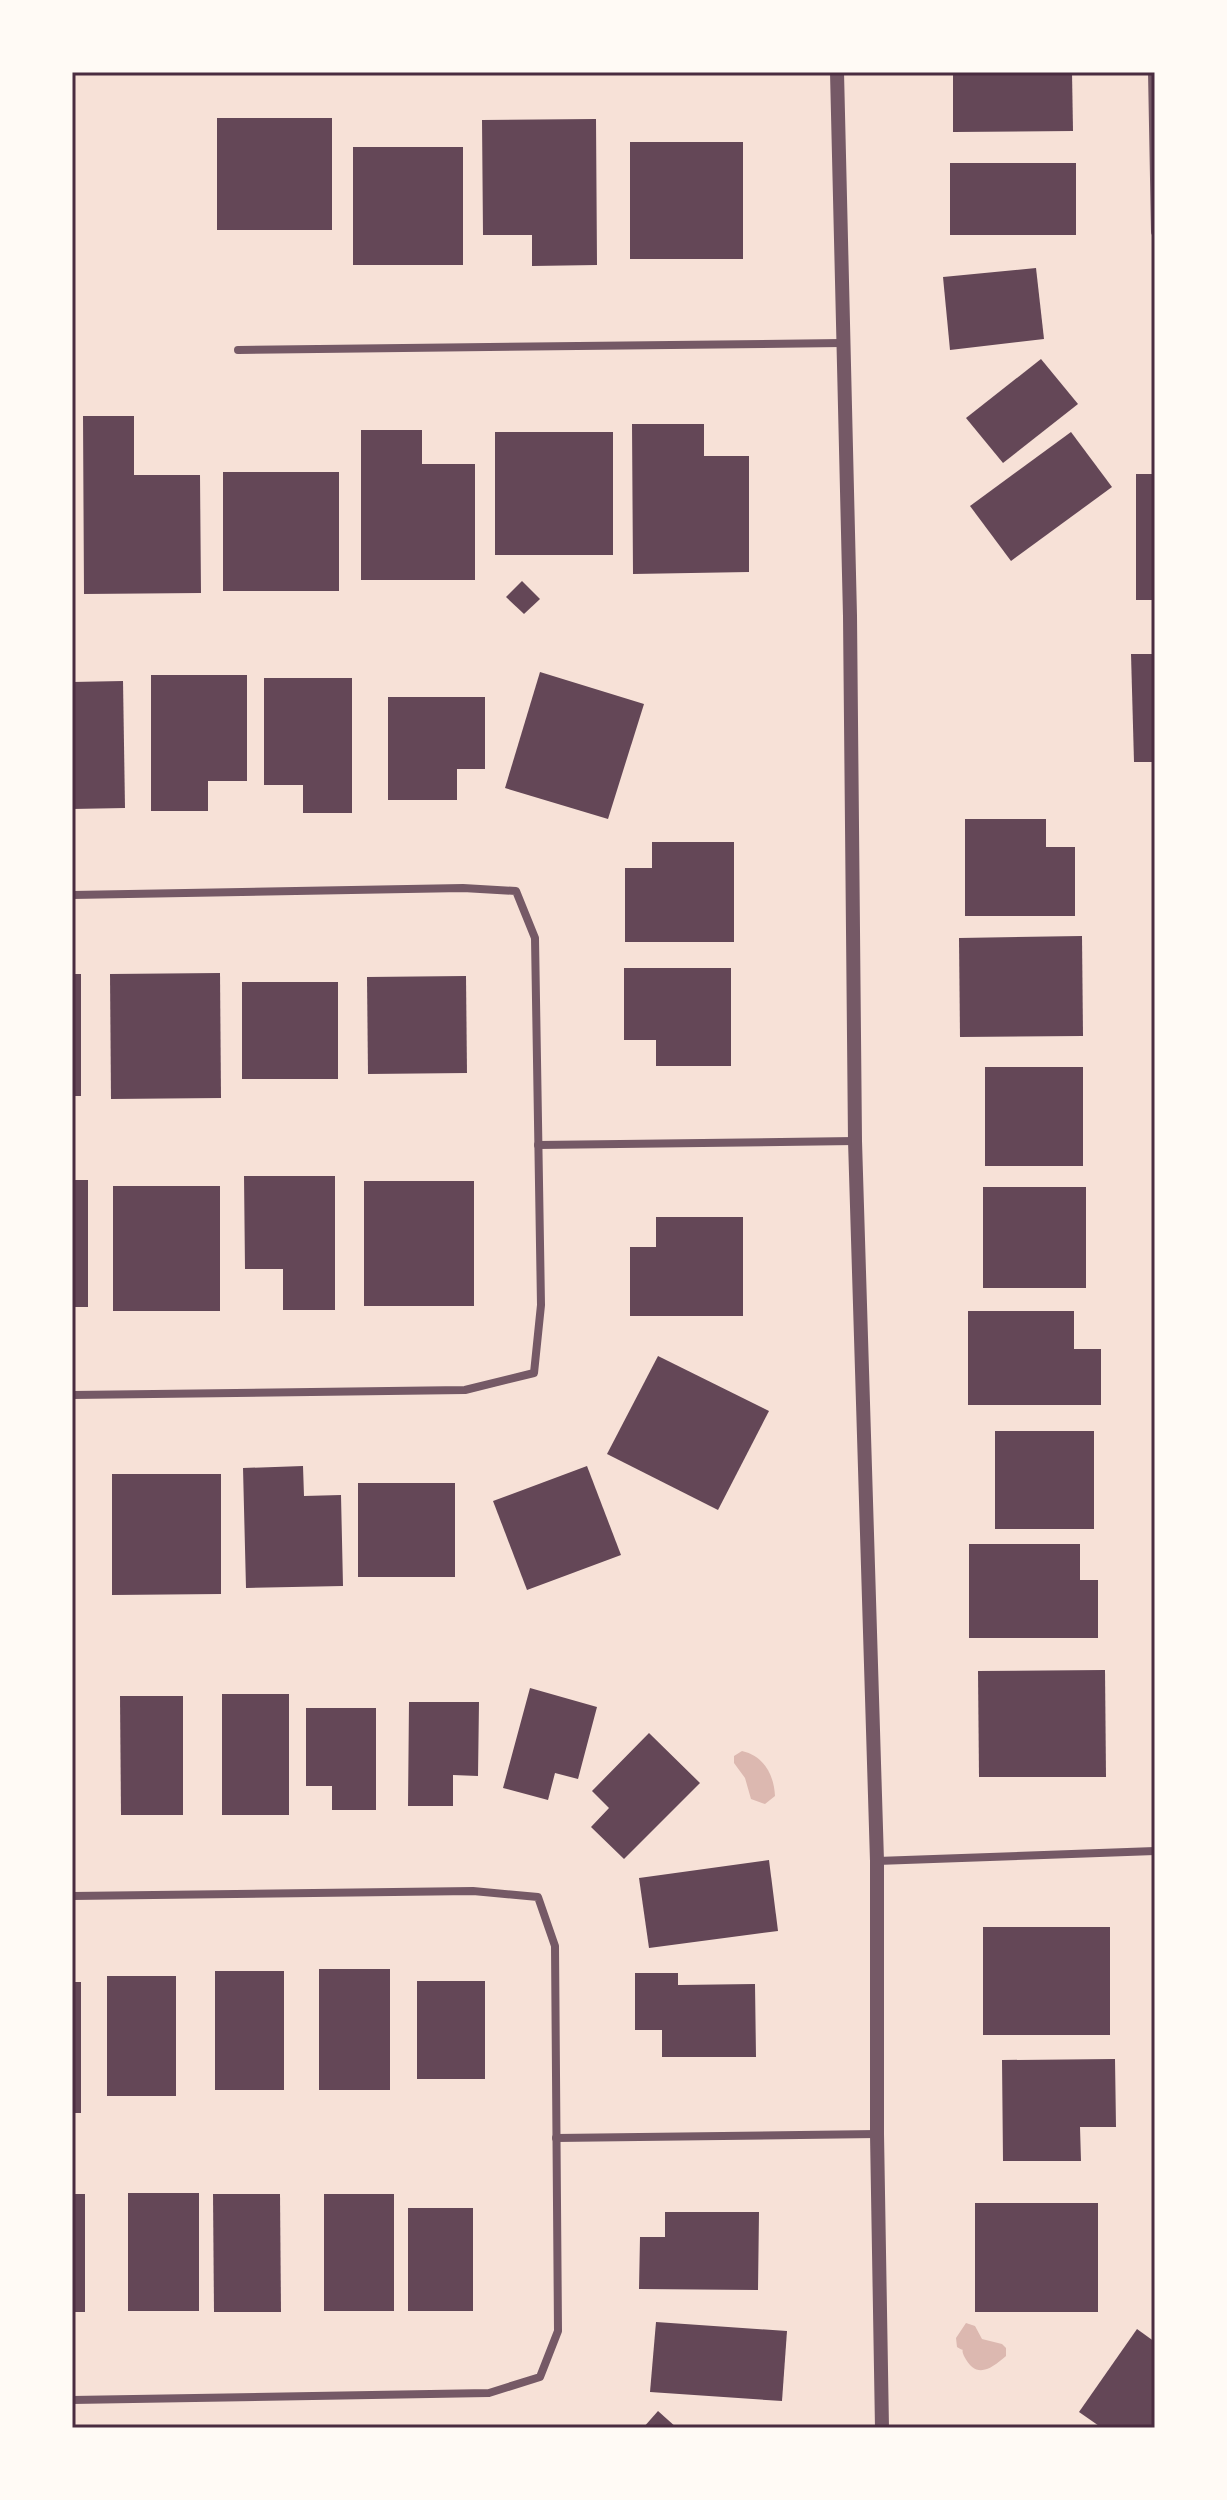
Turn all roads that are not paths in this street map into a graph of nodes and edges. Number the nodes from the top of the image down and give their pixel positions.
1 (837, 72) edge
2 (1152, 72) edge
3 (1155, 232) edge
4 (842, 343) junction
5 (238, 350) dead end
6 (72, 895) edge
7 (855, 1141) junction
8 (538, 1145) junction
9 (72, 1395) edge
10 (1155, 1851) edge
11 (877, 1861) junction
12 (72, 1896) edge
13 (877, 2134) junction
14 (556, 2138) junction
15 (72, 2400) edge
16 (882, 2428) edge

1 - 4 street
2 - 3 street
4 - 5 street
4 - 7 street
6 - 8 street
7 - 8 street
7 - 11 street
8 - 9 street
10 - 11 street
11 - 13 street
12 - 14 street
13 - 14 street
13 - 16 street
14 - 15 street

